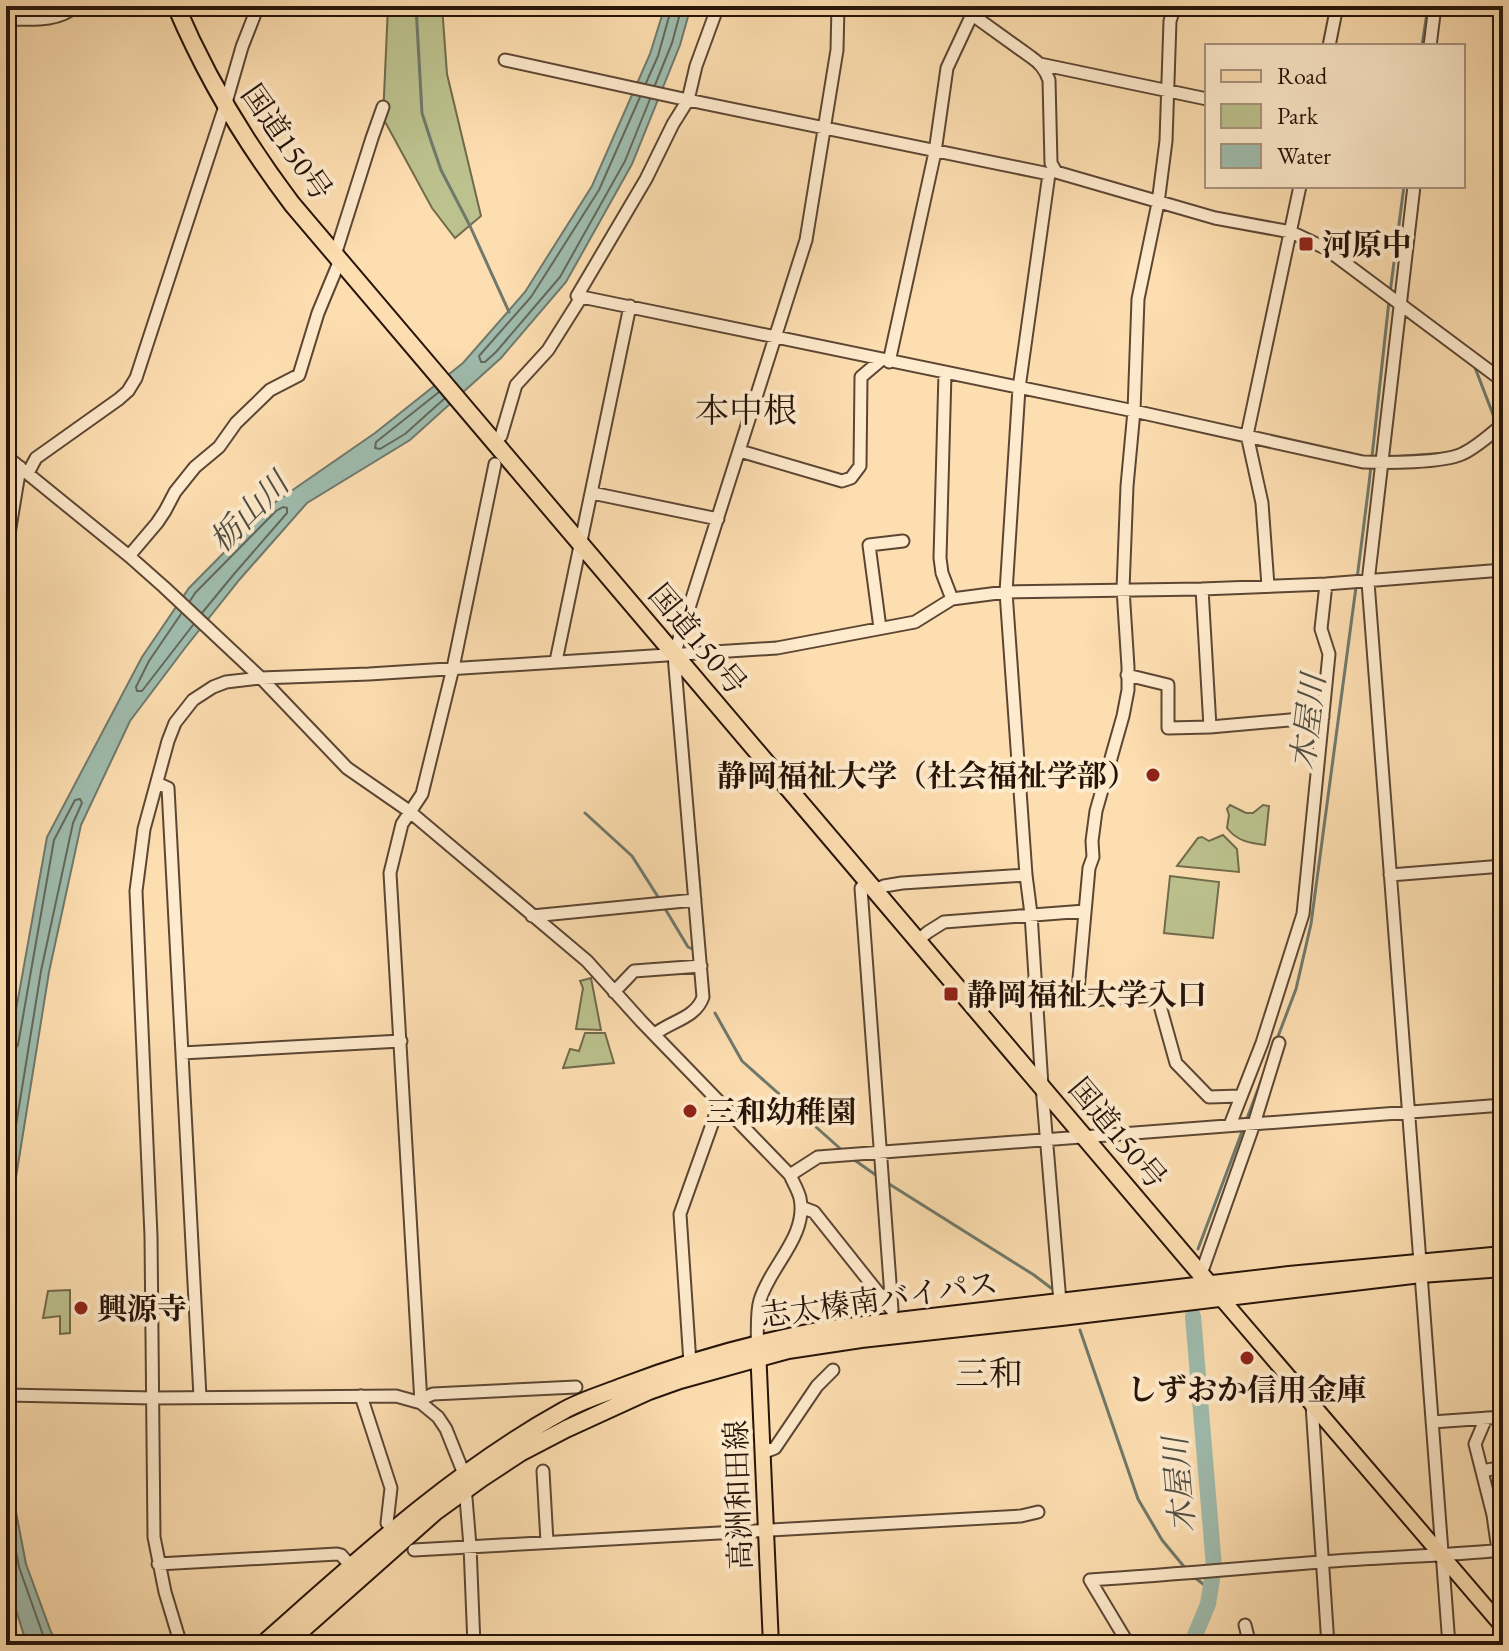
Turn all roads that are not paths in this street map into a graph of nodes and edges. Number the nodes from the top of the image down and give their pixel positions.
1 (76, 6) edge
2 (176, 6) edge
3 (258, 6) edge
4 (718, 6) edge
5 (838, 6) edge
6 (960, 6) edge
7 (1175, 6) edge
8 (1337, 6) edge
9 (1435, 6) edge
10 (974, 10) edge
11 (6, 19) edge
12 (1329, 44) edge
13 (1430, 44) edge
14 (505, 60) dead end
15 (1040, 64) junction
16 (1168, 90) junction
17 (684, 99) junction
18 (1205, 99) edge
19 (225, 106) junction
20 (383, 107) dead end
21 (824, 129) junction
22 (935, 152) junction
23 (1051, 171) junction
24 (1300, 188) edge
25 (1414, 188) edge
26 (1158, 203) junction
27 (1291, 232) junction
28 (337, 258) junction
29 (582, 296) junction
30 (1399, 305) junction
31 (630, 306) junction
32 (776, 336) junction
33 (885, 361) junction
34 (945, 373) junction
35 (1503, 381) edge
36 (1019, 388) junction
37 (1134, 411) junction
38 (1503, 424) edge
39 (1247, 435) junction
40 (501, 436) dead end
41 (740, 451) junction
42 (6, 456) edge
43 (1380, 463) junction
44 (495, 464) dead end
45 (24, 470) junction
46 (592, 493) junction
47 (718, 519) junction
48 (903, 541) dead end
49 (581, 545) junction
50 (6, 552) edge
51 (129, 556) junction
52 (1503, 570) edge
53 (1368, 582) junction
54 (1326, 584) junction
55 (1268, 586) junction
56 (1123, 589) junction
57 (1202, 589) junction
58 (1006, 592) junction
59 (952, 599) junction
60 (880, 628) junction
61 (674, 655) junction
62 (556, 661) junction
63 (453, 668) junction
64 (1127, 675) junction
65 (261, 678) junction
66 (1323, 717) junction
67 (1210, 727) junction
68 (157, 783) junction
69 (409, 811) junction
70 (1503, 866) edge
71 (1026, 875) junction
72 (1390, 875) junction
73 (870, 886) junction
74 (695, 900) junction
75 (1085, 911) junction
76 (1031, 914) junction
77 (532, 916) junction
78 (917, 941) junction
79 (701, 966) junction
80 (614, 992) junction
81 (655, 1034) junction
82 (401, 1041) junction
83 (1279, 1043) dead end
84 (182, 1053) junction
85 (1042, 1086) junction
86 (1240, 1096) junction
87 (720, 1102) junction
88 (1503, 1105) edge
89 (1409, 1112) junction
90 (1254, 1124) junction
91 (1230, 1125) junction
92 (1084, 1136) junction
93 (1047, 1140) junction
94 (880, 1152) junction
95 (790, 1175) junction
96 (801, 1207) junction
97 (1503, 1255) edge
98 (1421, 1268) junction
99 (1503, 1268) edge
100 (1211, 1286) junction
101 (1060, 1302) junction
102 (893, 1317) junction
103 (758, 1351) junction
104 (690, 1363) junction
105 (833, 1370) dead end
106 (576, 1387) dead end
107 (6, 1395) edge
108 (361, 1396) junction
109 (200, 1397) junction
110 (153, 1398) junction
111 (421, 1403) junction
112 (1312, 1405) junction
113 (1503, 1417) edge
114 (1486, 1418) junction
115 (1432, 1422) junction
116 (762, 1453) junction
117 (1503, 1467) edge
118 (543, 1471) dead end
119 (1482, 1471) junction
120 (465, 1482) junction
121 (1038, 1512) dead end
122 (387, 1523) dead end
123 (765, 1529) junction
124 (547, 1542) junction
125 (470, 1546) junction
126 (414, 1550) dead end
127 (1501, 1550) edge
128 (1442, 1556) junction
129 (1323, 1562) junction
130 (158, 1564) junction
131 (351, 1566) junction
132 (1245, 1625) dead end
133 (1503, 1627) edge
134 (181, 1645) edge
135 (262, 1645) edge
136 (285, 1645) edge
137 (474, 1645) edge
138 (771, 1645) edge
139 (1129, 1645) edge
140 (1250, 1645) edge
141 (1328, 1645) edge
142 (1449, 1645) edge

1 - 11 street
2 - 19 highway, 国道150号
3 - 19 street
4 - 17 street
5 - 21 street
6 - 10 street
7 - 16 street
8 - 12 street
9 - 13 street
10 - 15 street
10 - 22 street
14 - 17 street
15 - 16 street
15 - 23 street
16 - 18 street
16 - 26 street
17 - 21 street
17 - 29 street
19 - 28 highway, 国道150号
19 - 45 street
20 - 28 street
21 - 22 street
21 - 32 street
22 - 23 street
22 - 33 street
23 - 26 street
23 - 36 street
24 - 27 street
25 - 30 street
26 - 27 street
26 - 37 street
27 - 30 street
27 - 39 street
28 - 49 highway, 国道150号
28 - 51 street
29 - 31 street
29 - 40 street
30 - 35 street
30 - 43 street
31 - 32 street
31 - 46 street
32 - 33 street
32 - 41 street
33 - 34 street
33 - 41 street
34 - 36 street
34 - 59 street
36 - 37 street
36 - 58 street
37 - 39 street
37 - 56 street
38 - 43 street
39 - 43 street
39 - 55 street
41 - 47 street
42 - 45 street
43 - 53 street
44 - 63 street
45 - 50 street
45 - 51 street
46 - 47 street
46 - 49 street
47 - 61 street
48 - 60 street
49 - 61 highway, 国道150号
49 - 62 street
51 - 65 street
52 - 53 street
53 - 54 street
53 - 72 street
54 - 55 street
54 - 66 street
55 - 57 street
56 - 57 street
56 - 58 street
56 - 64 street
57 - 67 street
58 - 59 street
58 - 71 street
59 - 60 street
60 - 61 street
61 - 62 street
61 - 73 highway, 国道150号
61 - 74 street
62 - 63 street
63 - 65 street
63 - 69 street
64 - 67 street
64 - 75 street
65 - 68 street
65 - 69 street
66 - 67 street
66 - 86 street
68 - 84 street
68 - 110 street
69 - 77 street
69 - 82 street
70 - 72 street
71 - 73 street
71 - 76 street
72 - 89 street
73 - 78 highway, 国道150号
73 - 94 street
74 - 77 street
74 - 79 street
75 - 76 street
75 - 86 street
76 - 78 street
76 - 85 street
77 - 80 street
78 - 85 highway, 国道150号
79 - 80 street
79 - 81 street
80 - 81 street
81 - 87 street
82 - 84 street
82 - 111 street
83 - 90 street
84 - 109 street
85 - 92 highway, 国道150号
85 - 93 street
86 - 91 street
87 - 95 street
87 - 104 street
88 - 89 street
89 - 90 street
89 - 98 street
90 - 91 street
90 - 100 street
91 - 92 street
92 - 93 street
92 - 100 highway, 国道150号
93 - 94 street
93 - 101 street
94 - 95 street
94 - 102 street
95 - 96 street
96 - 102 street
96 - 103 street
97 - 98 highway
98 - 99 highway
98 - 100 highway
98 - 115 street
100 - 101 highway, 志太榛南バイパス
100 - 103 highway, 志太榛南バイパス
100 - 112 main road
101 - 102 highway, 志太榛南バイパス
102 - 103 highway, 志太榛南バイパス
103 - 104 highway, 志太榛南バイパス
103 - 116 main road, 高洲和田線
103 - 120 highway, 志太榛南バイパス
104 - 120 highway, 志太榛南バイパス
105 - 116 street
106 - 111 street
107 - 110 street
108 - 109 street
108 - 111 street
108 - 122 street
109 - 110 street
110 - 130 street
111 - 120 street
112 - 128 main road
112 - 129 street
113 - 114 street
114 - 115 street
114 - 119 street
115 - 128 street
116 - 123 main road, 高洲和田線
117 - 119 street
118 - 124 street
119 - 127 street
120 - 125 street
120 - 131 highway, 志太榛南バイパス
120 - 136 highway, 志太榛南バイパス
121 - 123 street
123 - 124 street
123 - 138 main road, 高洲和田線
124 - 125 street
125 - 126 street
125 - 137 street
127 - 128 street
128 - 129 street
128 - 133 main road
128 - 142 street
129 - 139 street
129 - 141 street
130 - 131 street
130 - 134 street
131 - 135 highway, 志太榛南バイパス
132 - 140 street

